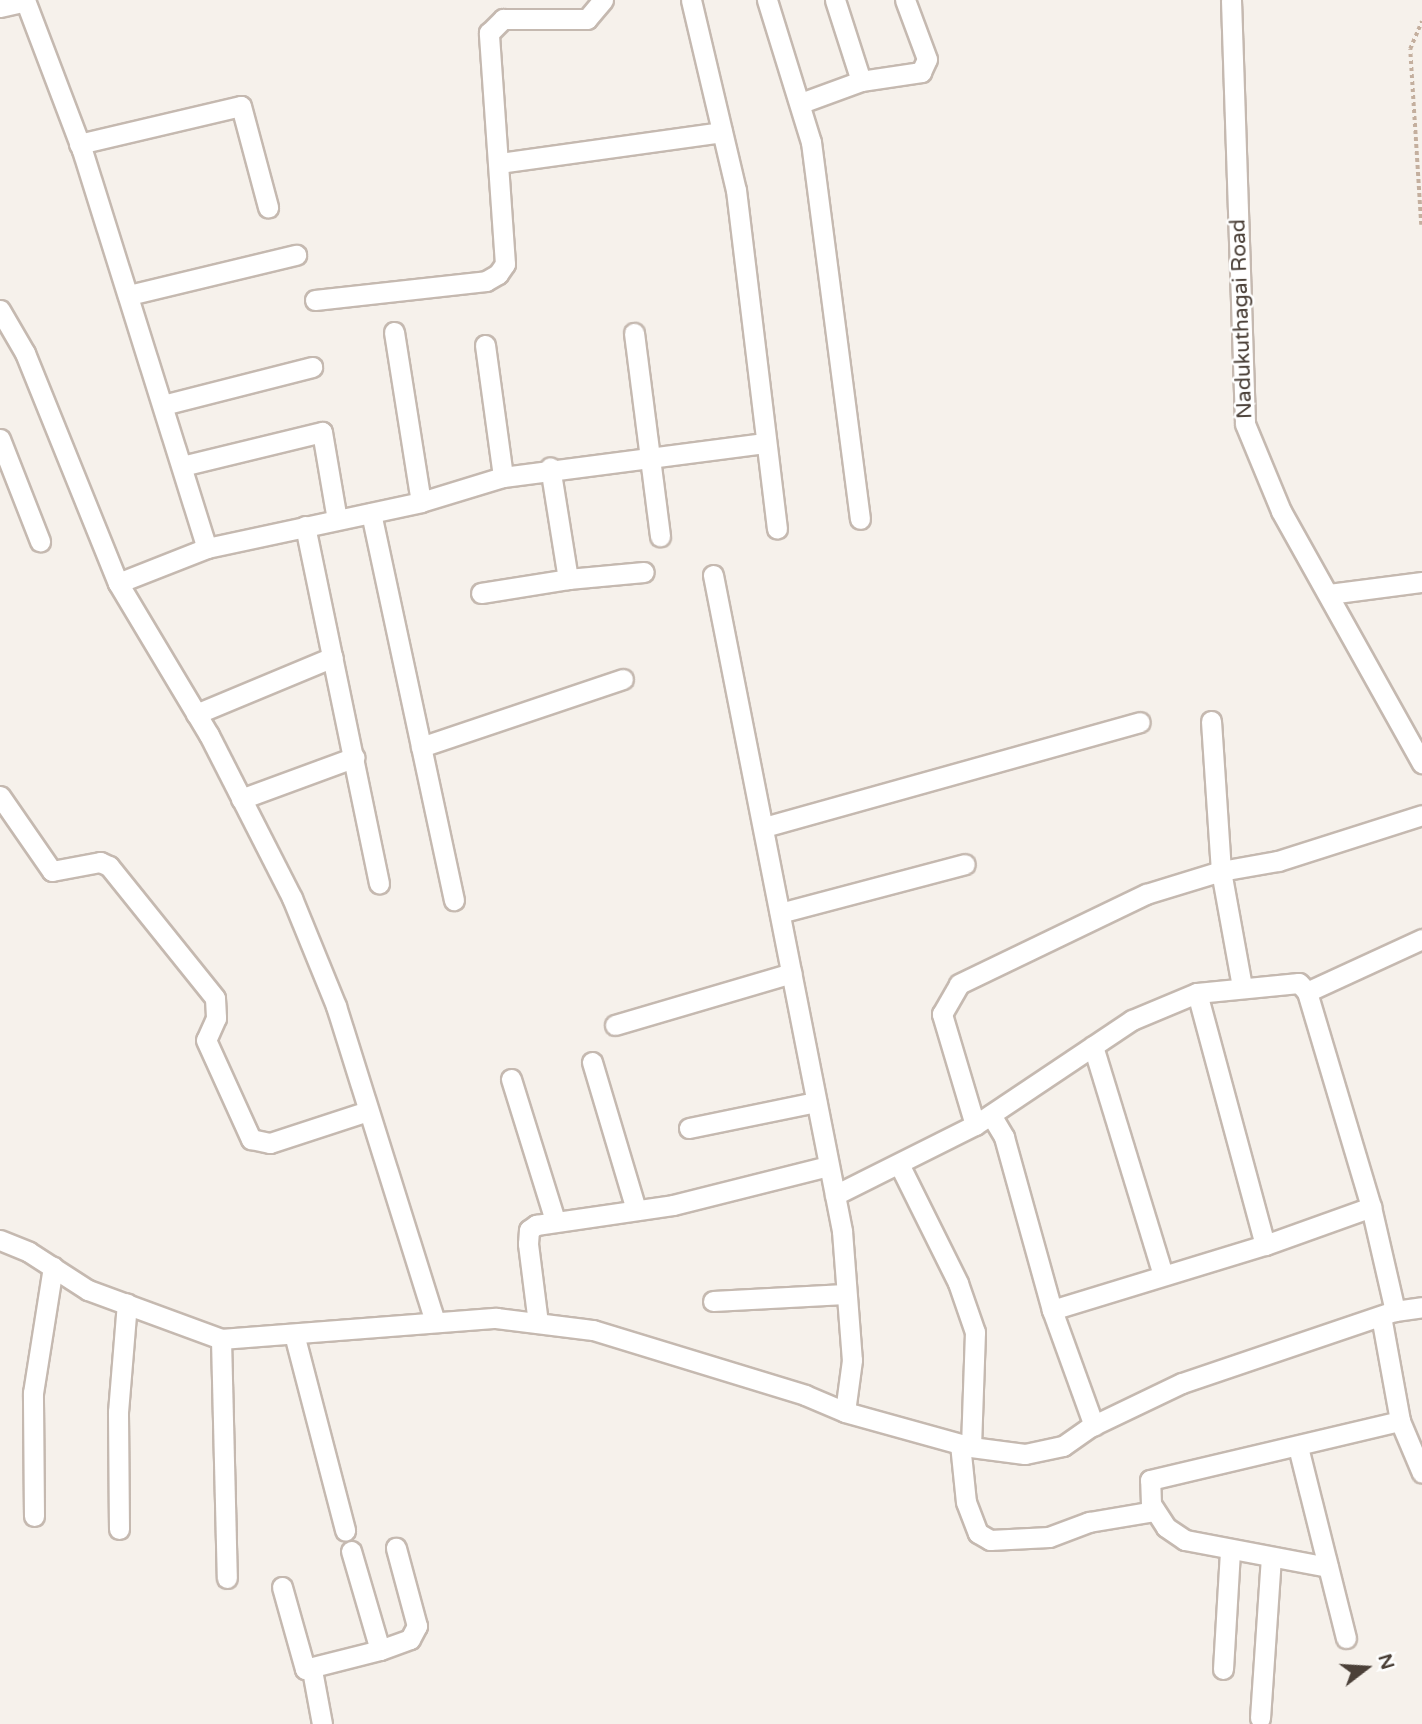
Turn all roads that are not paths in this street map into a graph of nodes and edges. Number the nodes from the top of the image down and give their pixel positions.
1 (603, 0) edge
2 (691, 0) edge
3 (767, 0) edge
4 (835, 0) edge
5 (905, 0) edge
6 (1231, 0) edge
7 (25, 1) edge
8 (0, 8) edge
9 (861, 81) junction
10 (801, 103) junction
11 (722, 132) junction
12 (79, 144) junction
13 (499, 163) junction
14 (268, 207) dead end
15 (296, 255) dead end
16 (129, 295) junction
17 (315, 300) dead end
18 (0, 310) edge
19 (394, 332) dead end
20 (634, 333) dead end
21 (485, 345) dead end
22 (312, 367) dead end
23 (163, 405) junction
24 (0, 439) edge
25 (765, 443) junction
26 (649, 455) junction
27 (182, 466) junction
28 (550, 467) junction
29 (503, 477) junction
30 (421, 502) junction
31 (371, 513) junction
32 (860, 519) dead end
33 (337, 520) junction
34 (305, 526) junction
35 (777, 529) dead end
36 (660, 536) dead end
37 (40, 541) dead end
38 (207, 548) junction
39 (644, 572) dead end
40 (713, 575) dead end
41 (568, 579) junction
42 (1422, 582) edge
43 (118, 583) junction
44 (481, 593) dead end
45 (1329, 594) junction
46 (334, 657) junction
47 (623, 679) dead end
48 (196, 713) junction
49 (1210, 721) dead end
50 (1140, 722) dead end
51 (421, 747) junction
52 (355, 757) junction
53 (1422, 762) edge
54 (0, 796) edge
55 (242, 799) junction
56 (1422, 815) edge
57 (764, 827) junction
58 (965, 864) dead end
59 (1221, 871) junction
60 (379, 883) dead end
61 (454, 900) dead end
62 (780, 914) junction
63 (1422, 939) edge
64 (792, 973) junction
65 (1242, 986) junction
66 (1307, 992) junction
67 (1197, 993) junction
68 (615, 1025) dead end
69 (1093, 1046) junction
70 (592, 1062) dead end
71 (511, 1079) dead end
72 (816, 1102) junction
73 (368, 1111) junction
74 (983, 1120) junction
75 (689, 1128) dead end
76 (828, 1166) junction
77 (900, 1166) junction
78 (835, 1195) junction
79 (1371, 1208) junction
80 (636, 1210) junction
81 (555, 1220) junction
82 (0, 1240) edge
83 (1265, 1245) junction
84 (53, 1267) junction
85 (1163, 1275) junction
86 (845, 1294) junction
87 (713, 1301) dead end
88 (127, 1303) junction
89 (1422, 1307) edge
90 (1052, 1310) junction
91 (1388, 1313) junction
92 (435, 1321) junction
93 (537, 1323) junction
94 (294, 1334) junction
95 (222, 1339) junction
96 (845, 1412) junction
97 (1400, 1421) junction
98 (1094, 1426) junction
99 (965, 1446) junction
100 (1298, 1447) junction
101 (1422, 1473) edge
102 (1155, 1511) junction
103 (34, 1516) dead end
104 (119, 1529) dead end
105 (345, 1530) dead end
106 (396, 1548) dead end
107 (1230, 1550) junction
108 (351, 1551) dead end
109 (1271, 1557) junction
110 (1328, 1567) junction
111 (227, 1578) dead end
112 (282, 1587) dead end
113 (1346, 1638) dead end
114 (380, 1650) junction
115 (1223, 1669) dead end
116 (312, 1670) junction
117 (1260, 1718) dead end
118 (322, 1724) edge

1 - 13 street
2 - 11 street
3 - 10 street
4 - 9 street
5 - 9 street
6 - 45 street, Nadukuthagai Road
7 - 8 street
7 - 12 street
9 - 10 street
10 - 32 street
11 - 13 street
11 - 25 street
12 - 14 street
12 - 16 street
13 - 17 street
15 - 16 street
16 - 23 street
18 - 43 street
19 - 30 street
20 - 26 street
21 - 29 street
22 - 23 street
23 - 27 street
24 - 37 street
25 - 26 street
25 - 35 street
26 - 28 street
26 - 36 street
27 - 33 street
27 - 38 street
28 - 29 street
28 - 41 street
29 - 30 street
30 - 31 street
31 - 33 street
31 - 51 street
33 - 34 street
34 - 38 street
34 - 46 street
38 - 43 street
39 - 41 street
40 - 57 street
41 - 44 street
42 - 45 street
43 - 48 street
45 - 53 street, Nadukuthagai Road
46 - 48 street
46 - 52 street
47 - 51 street
48 - 55 street
49 - 59 street
50 - 57 street
51 - 61 street
52 - 55 street
52 - 60 street
54 - 73 street
55 - 73 street
56 - 59 street
57 - 62 street
58 - 62 street
59 - 65 street
59 - 74 street
62 - 64 street
63 - 66 street
64 - 68 street
64 - 72 street
65 - 66 street
65 - 67 street
66 - 79 street
67 - 69 street
67 - 83 street
69 - 74 street
69 - 85 street
70 - 80 street
71 - 81 street
72 - 75 street
72 - 76 street
73 - 92 street
74 - 77 street
74 - 90 street
76 - 78 street
76 - 80 street
77 - 78 street
77 - 99 street
78 - 86 street
79 - 83 street
79 - 91 street
80 - 81 street
81 - 93 street
82 - 84 street
83 - 85 street
84 - 88 street
84 - 103 street
85 - 90 street
86 - 87 street
86 - 96 street
88 - 95 street
88 - 104 street
89 - 91 street
90 - 98 street
91 - 97 street
91 - 98 street
92 - 93 street
92 - 94 street
93 - 96 street
94 - 95 street
94 - 105 street
95 - 111 street
96 - 99 street
97 - 100 street
97 - 101 street
98 - 99 street
99 - 102 street
100 - 102 street
100 - 110 street
102 - 107 street
106 - 114 street
107 - 109 street
107 - 115 street
108 - 114 street
109 - 110 street
109 - 117 street
110 - 113 street
112 - 116 street
114 - 116 street
116 - 118 street

